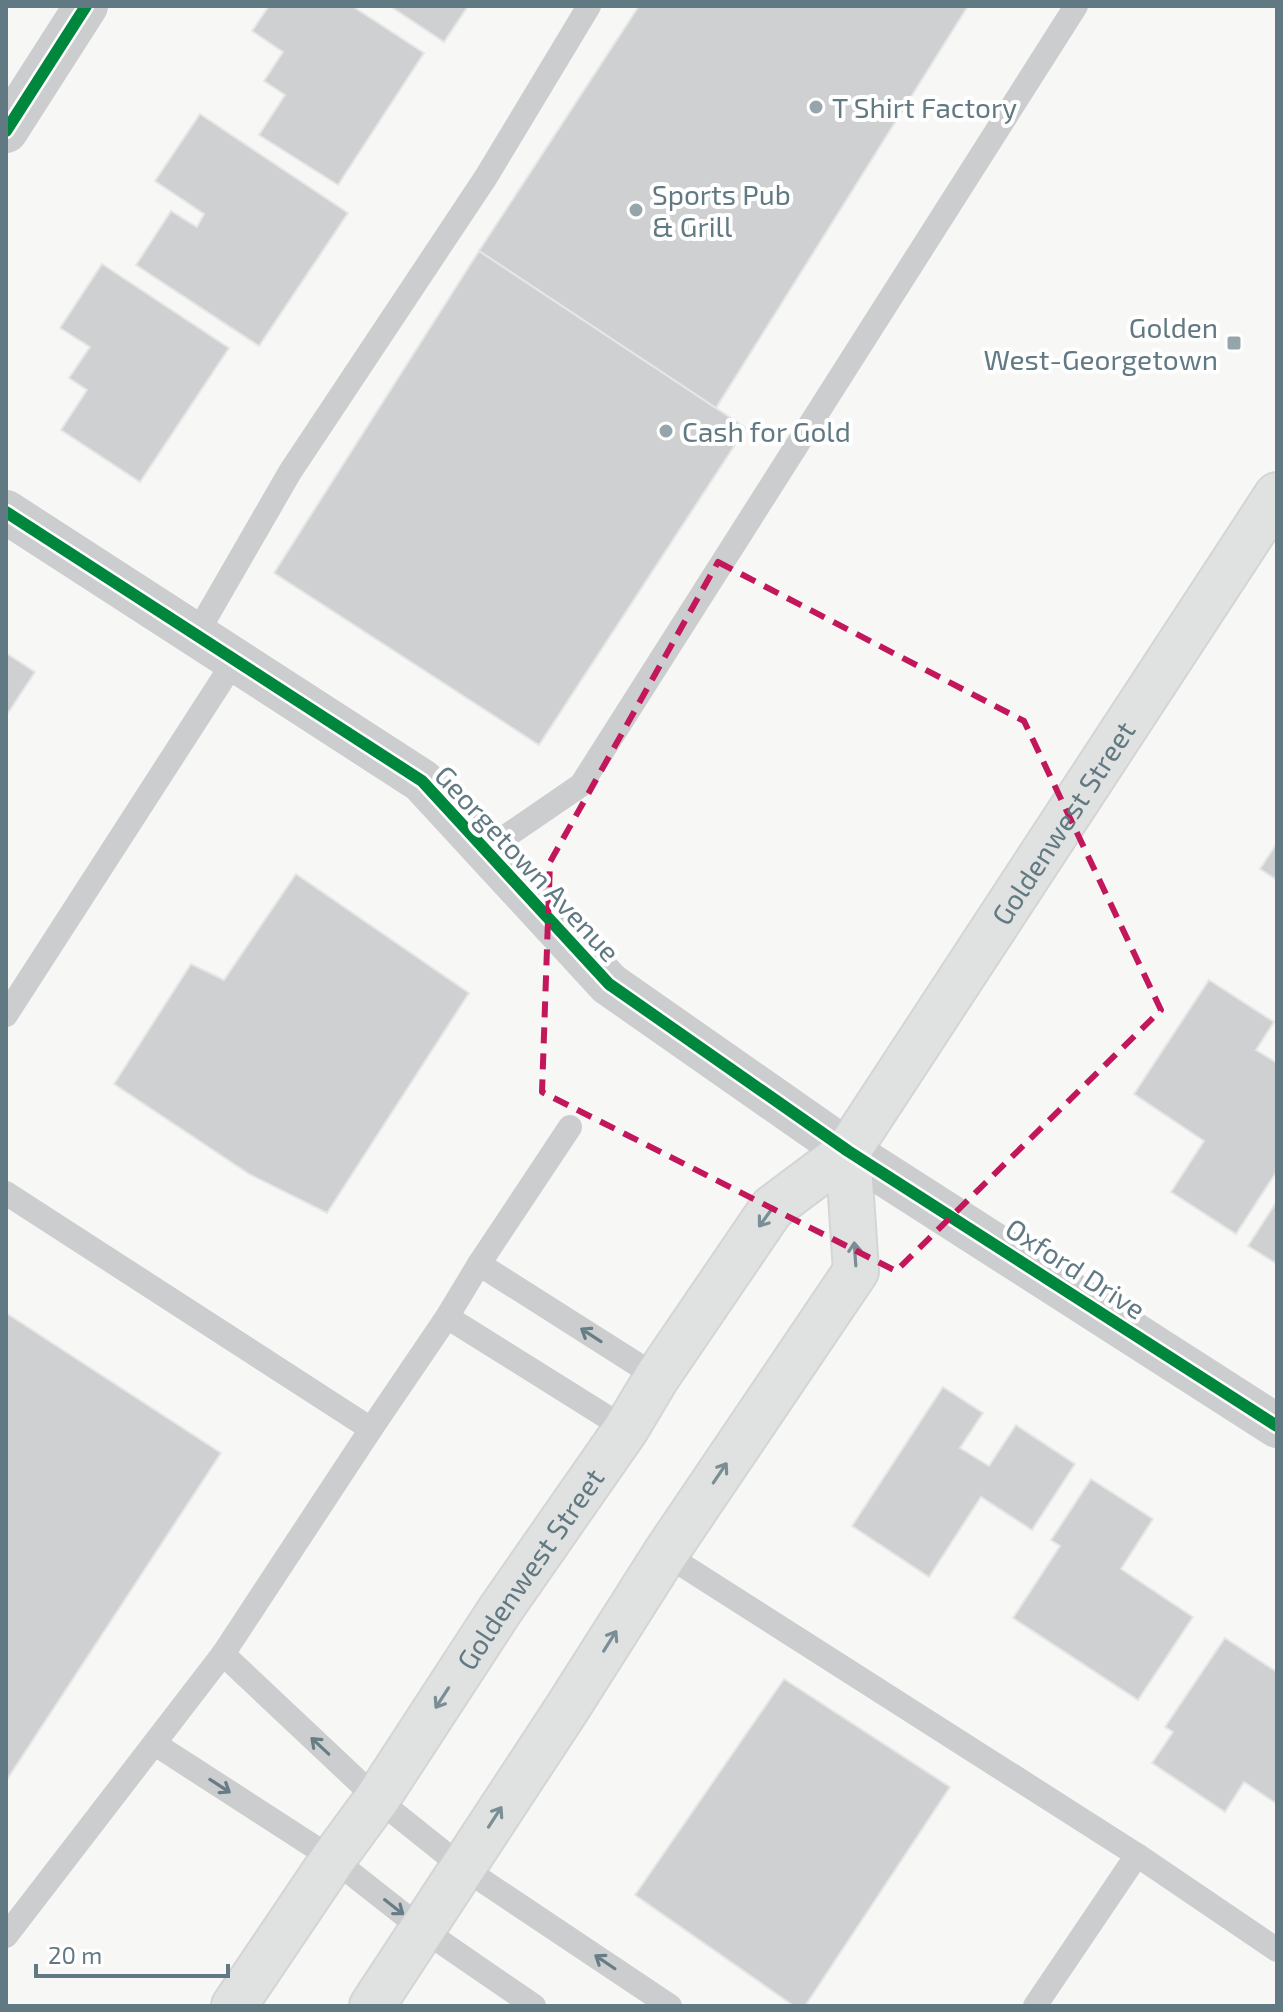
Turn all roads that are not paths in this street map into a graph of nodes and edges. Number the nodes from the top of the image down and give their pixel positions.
1 (86, 6) edge
2 (589, 6) edge
3 (1076, 6) edge
4 (6, 131) edge
5 (1277, 495) edge
6 (6, 512) edge
7 (196, 635) junction
8 (235, 660) junction
9 (486, 850) junction
10 (6, 1015) edge
11 (570, 1127) dead end
12 (848, 1151) junction
13 (6, 1193) edge
14 (479, 1264) junction
15 (447, 1317) junction
16 (657, 1377) junction
17 (1277, 1426) edge
18 (371, 1429) junction
19 (626, 1429) junction
20 (665, 1554) junction
21 (223, 1654) junction
22 (155, 1744) junction
23 (377, 1799) junction
24 (1137, 1855) junction
25 (333, 1859) junction
26 (462, 1867) junction
27 (422, 1929) junction
28 (6, 1936) edge
29 (1277, 1950) edge
30 (234, 2006) edge
31 (372, 2006) edge
32 (534, 2006) edge
33 (670, 2006) edge
34 (1035, 2006) edge

1 - 4 street
2 - 7 lane
3 - 9 lane
5 - 12 main road, Goldenwest Street
6 - 7 street, Georgetown Avenue
7 - 8 street, Georgetown Avenue
8 - 9 street, Georgetown Avenue
8 - 10 lane
9 - 12 street, Georgetown Avenue
11 - 14 lane
12 -> 16 main road, Goldenwest Street
12 - 17 street, Oxford Drive
20 -> 12 main road
13 - 18 lane
14 - 15 lane
16 -> 14 lane
15 - 18 lane
15 - 19 lane
16 - 19 main road, Goldenwest Street
18 - 21 lane
19 -> 23 main road, Goldenwest Street
20 - 24 lane
26 -> 20 main road
21 - 22 lane
23 -> 21 lane
22 -> 25 lane
22 - 28 lane
23 - 25 main road, Goldenwest Street
23 - 26 lane
24 - 29 lane
24 - 34 lane
25 -> 27 lane
25 - 30 main road, Goldenwest Street
26 - 27 main road
33 -> 26 lane
27 - 31 main road
27 - 32 lane

